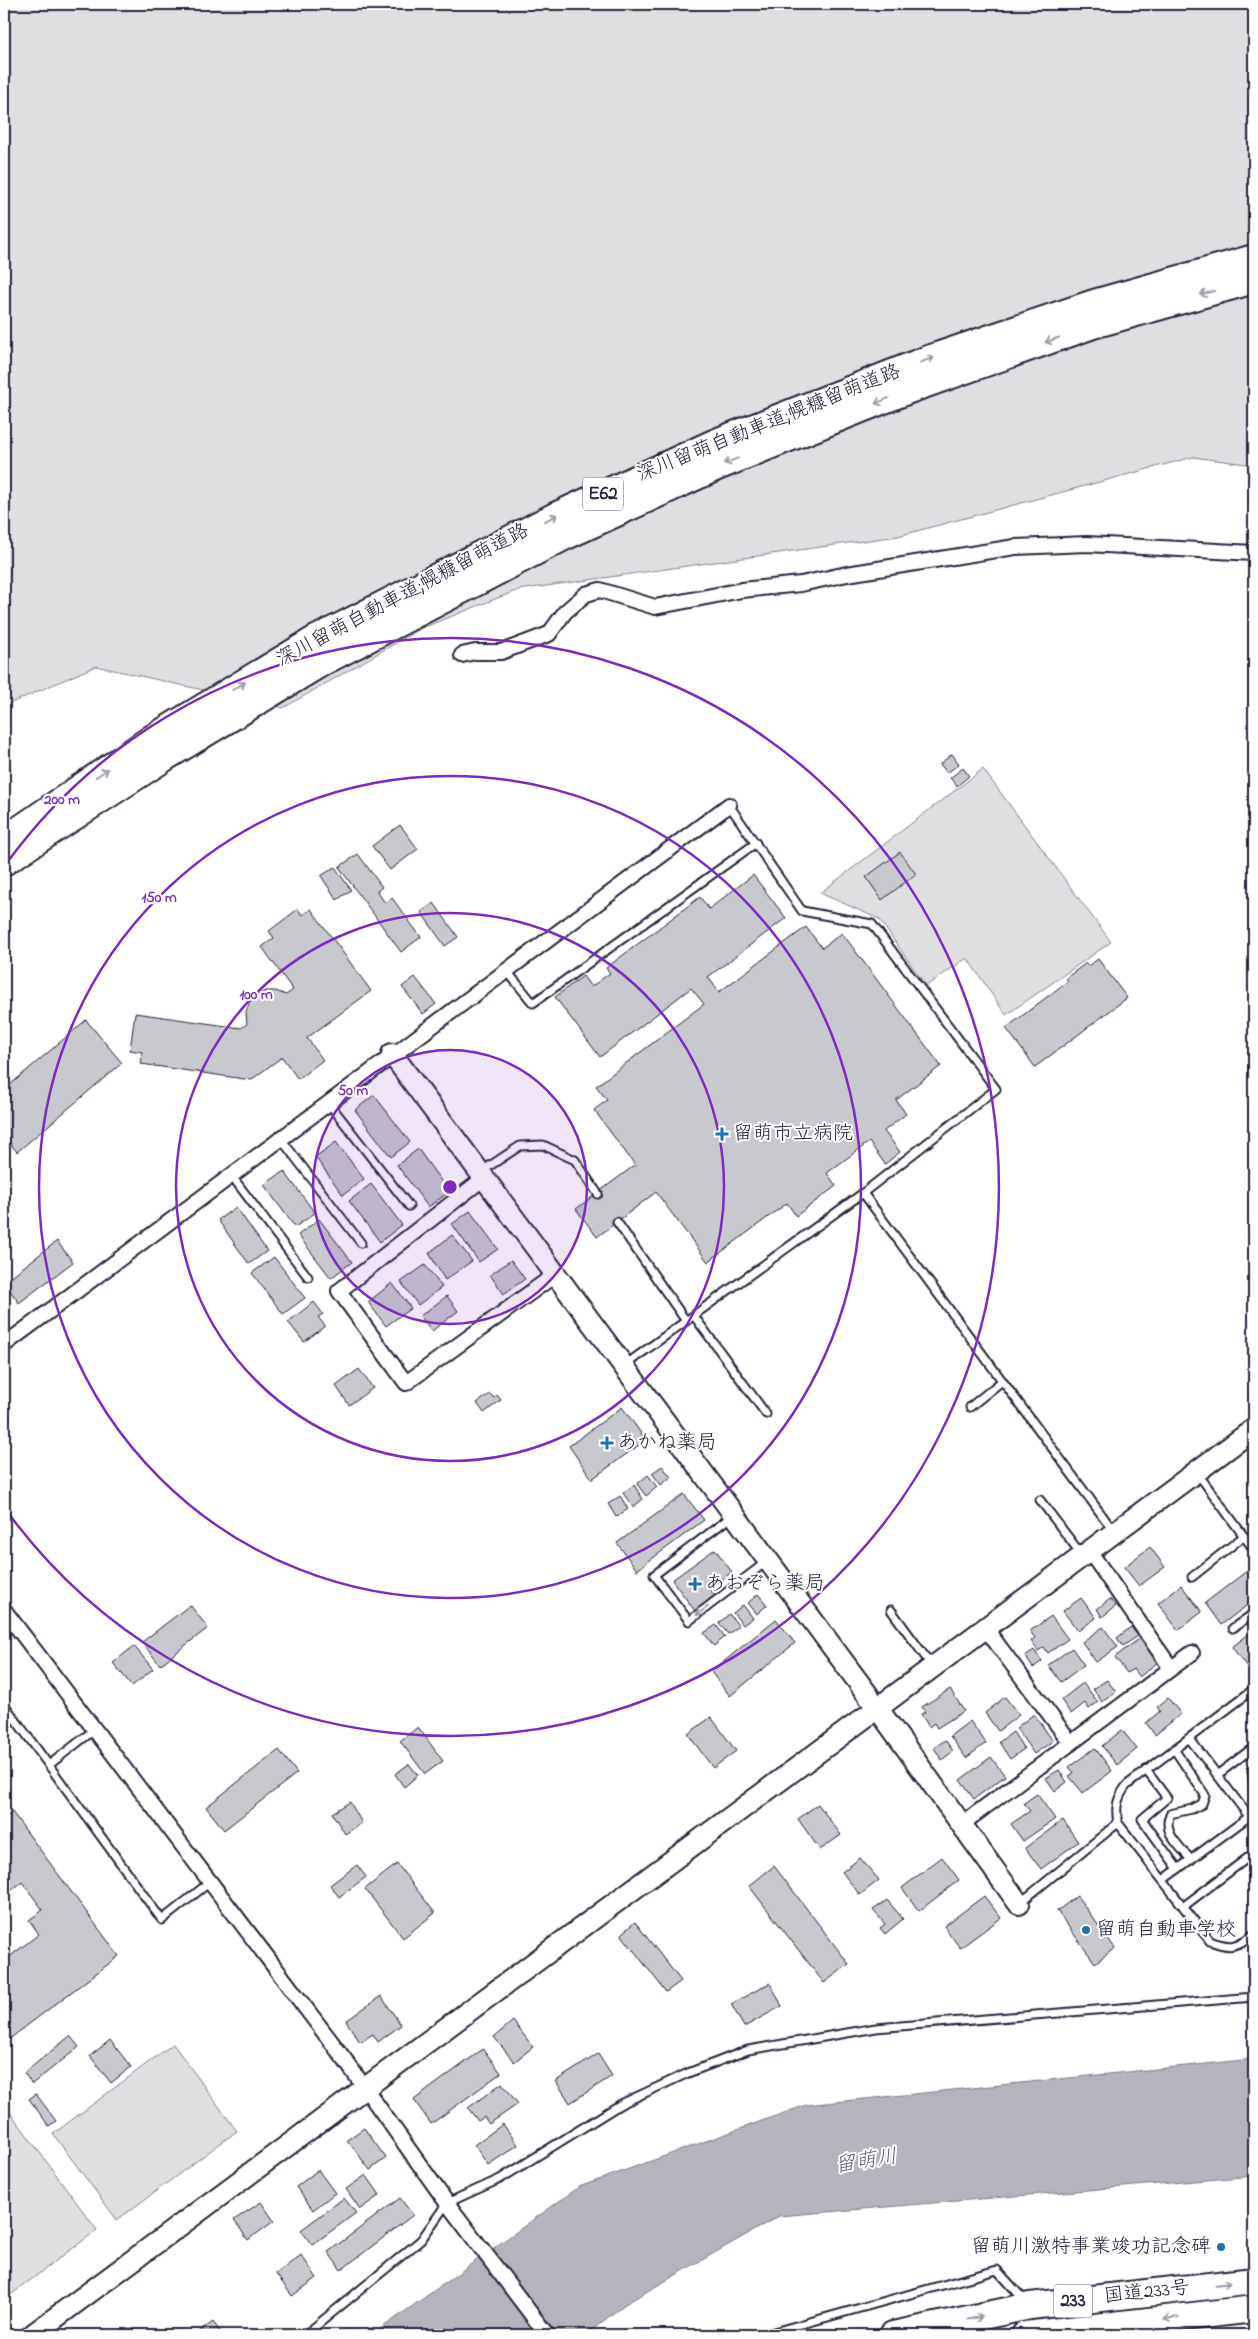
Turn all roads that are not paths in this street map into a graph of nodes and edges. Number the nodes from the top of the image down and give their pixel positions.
1 (1254, 258) edge
2 (1254, 280) edge
3 (1254, 553) edge
4 (462, 655) dead end
5 (730, 805) joint
6 (4, 840) edge
7 (756, 844) junction
8 (4, 862) edge
9 (506, 970) junction
10 (392, 1054) junction
11 (328, 1102) junction
12 (280, 1138) junction
13 (231, 1175) junction
14 (482, 1175) junction
15 (863, 1193) junction
16 (598, 1194) dead end
17 (409, 1206) dead end
18 (617, 1222) dead end
19 (361, 1244) dead end
20 (556, 1274) junction
21 (308, 1277) dead end
22 (694, 1316) junction
23 (686, 1321) junction
24 (4, 1345) edge
25 (624, 1366) junction
26 (1002, 1381) junction
27 (970, 1407) dead end
28 (766, 1414) dead end
29 (1254, 1429) edge
30 (1196, 1472) junction
31 (1040, 1500) dead end
32 (734, 1514) junction
33 (1115, 1532) junction
34 (1244, 1536) junction
35 (1254, 1550) edge
36 (1086, 1554) junction
37 (769, 1561) junction
38 (1192, 1577) dead end
39 (4, 1610) edge
40 (892, 1610) dead end
41 (1254, 1613) edge
42 (986, 1628) junction
43 (1233, 1628) dead end
44 (1192, 1653) dead end
45 (933, 1668) junction
46 (1171, 1668) junction
47 (1254, 1689) edge
48 (4, 1704) edge
49 (878, 1709) junction
50 (94, 1730) junction
51 (1189, 1738) junction
52 (1071, 1743) junction
53 (1254, 1747) edge
54 (1174, 1749) junction
55 (48, 1765) junction
56 (1254, 1766) edge
57 (1146, 1770) junction
58 (1217, 1775) junction
59 (1254, 1787) edge
60 (1252, 1815) edge
61 (1118, 1823) junction
62 (1254, 1823) edge
63 (962, 1824) junction
64 (1254, 1853) edge
65 (1191, 1860) junction
66 (1178, 1869) junction
67 (1163, 1880) junction
68 (210, 1882) junction
69 (1020, 1904) joint
70 (1184, 1906) junction
71 (1254, 1934) edge
72 (1254, 1997) edge
73 (365, 2089) junction
74 (451, 2207) junction
75 (1254, 2281) edge
76 (1254, 2309) edge
77 (1031, 2325) edge
78 (32, 2335) edge
79 (306, 2335) edge
80 (547, 2335) edge
81 (763, 2335) edge
82 (893, 2335) edge

6 -> 1 highway, 深川留萌自動車道;幌糠留萌道路 / E62
2 -> 8 highway, 深川留萌自動車道;幌糠留萌道路 / E62
3 - 4 street
5 - 7 lane
5 - 9 street
7 - 9 lane
7 - 15 lane
9 - 10 street
10 - 11 street
10 - 14 street
11 - 12 street
11 - 17 lane
12 - 13 street
12 - 19 lane
13 - 21 lane
13 - 24 street
14 - 16 lane
14 - 20 street
14 - 20 street
15 - 22 lane
15 - 26 lane
18 - 23 lane
20 - 25 street
22 - 23 lane
22 - 28 lane
23 - 25 lane
25 - 32 street
26 - 27 lane
26 - 33 lane
29 - 30 street
30 - 33 street
30 - 34 lane
31 - 36 lane
32 - 37 street
37 -> 32 lane
33 - 36 street
34 - 35 lane
34 - 38 lane
36 - 42 street
36 - 46 street
37 - 49 street
39 - 50 street
40 - 45 lane
41 - 43 lane
42 - 45 street
42 - 52 street
44 - 46 street
45 - 49 street
46 - 52 street
47 - 51 lane
48 - 55 lane
49 - 63 street
49 - 73 street
50 - 55 lane
50 - 68 street
51 - 54 lane
51 - 58 lane
52 - 63 street
53 - 58 lane
54 - 57 lane
54 - 65 lane
55 - 68 lane
56 - 59 lane
57 - 61 lane
57 - 66 lane
58 - 60 lane
60 - 62 lane
60 - 65 lane
61 - 67 lane
61 - 69 lane
63 - 69 street
64 - 70 lane
65 - 66 lane
66 - 67 lane
67 - 70 lane
68 - 73 street
70 - 71 lane
72 - 74 lane
73 - 74 street
73 - 78 street
74 - 79 lane
74 - 80 street
77 -> 75 highway, 国道233号 / 233
76 -> 77 highway, 国道233号 / 233
77 - 81 lane
82 -> 77 highway, 国道233号 / 233

